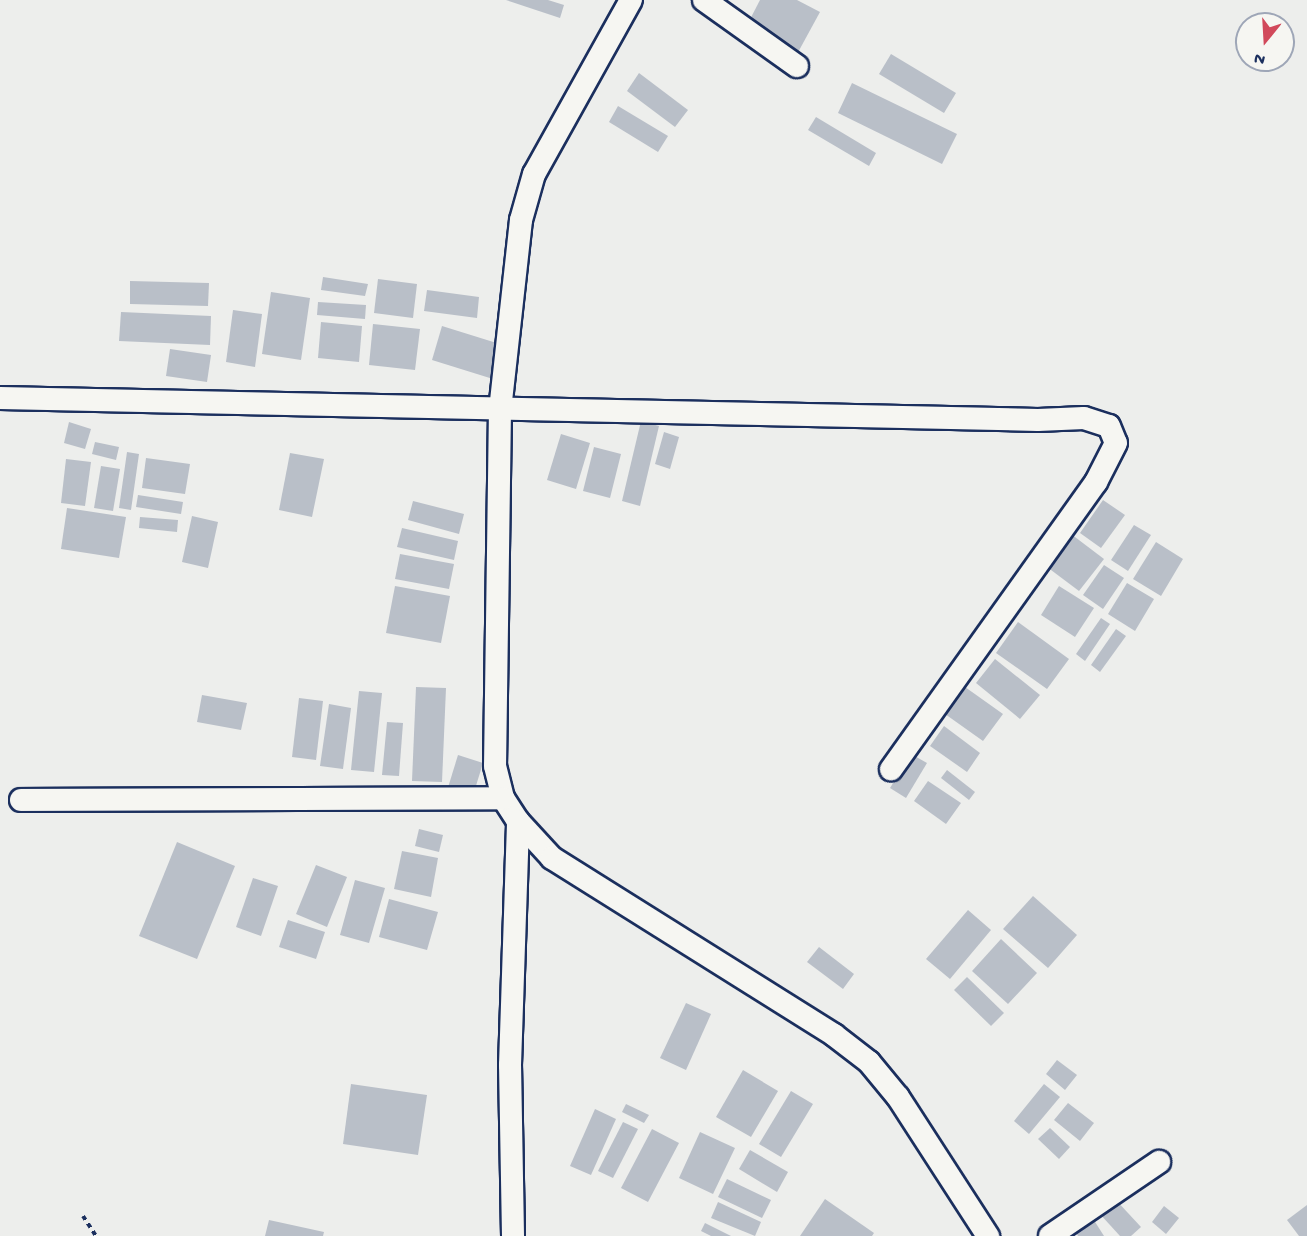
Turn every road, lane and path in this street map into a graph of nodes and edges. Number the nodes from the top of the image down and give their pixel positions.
1 (631, 0) edge
2 (704, 0) edge
3 (797, 66) dead end
4 (0, 398) edge
5 (500, 409) junction
6 (891, 769) dead end
7 (503, 798) junction
8 (21, 800) dead end
9 (518, 821) junction
10 (1159, 1162) dead end
11 (82, 1216) dead end
12 (96, 1236) edge
13 (513, 1236) edge
14 (988, 1236) edge
15 (1050, 1236) edge

1 - 5 street
2 - 3 street
4 - 5 street
5 - 6 street
5 - 7 street
7 - 8 street
7 - 9 street
9 - 13 street
9 - 14 street
10 - 15 street
11 - 12 path

